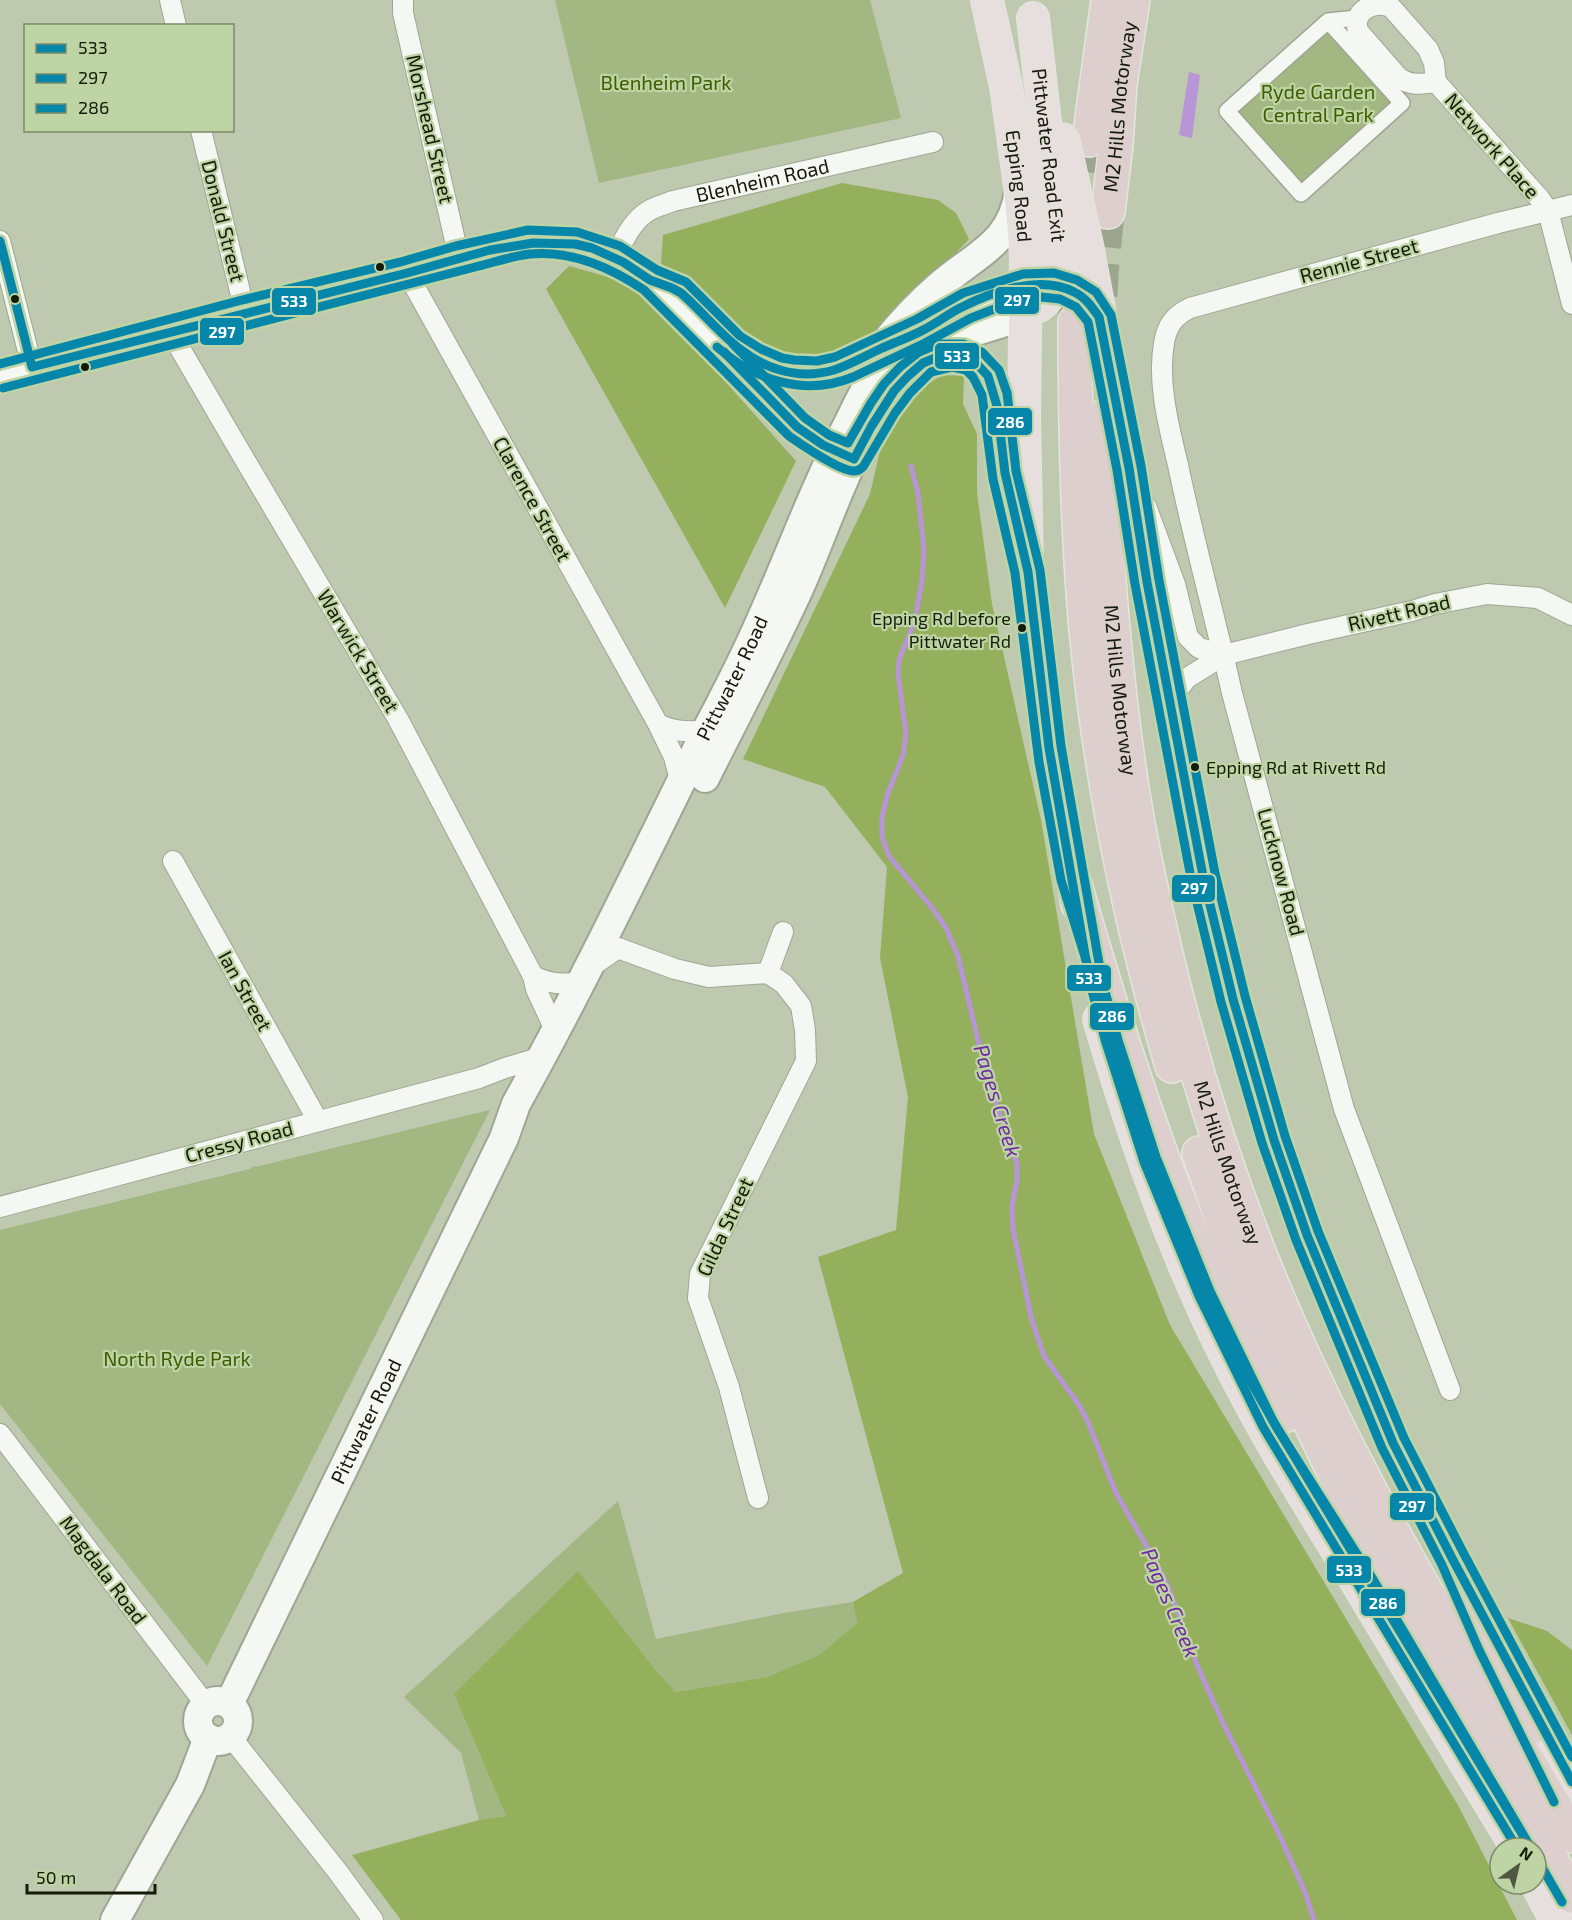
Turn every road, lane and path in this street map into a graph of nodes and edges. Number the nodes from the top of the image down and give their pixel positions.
1 (170, 0) edge
2 (403, 0) edge
3 (987, 0) edge
4 (1108, 0) edge
5 (1133, 0) edge
6 (1031, 9) edge
7 (1357, 18) junction
8 (1328, 21) junction
9 (176, 24) edge
10 (1436, 82) junction
11 (1414, 84) junction
12 (1402, 103) junction
13 (201, 132) edge
14 (1076, 139) junction
15 (933, 142) dead end
16 (1020, 186) junction
17 (1572, 204) edge
18 (1548, 211) junction
19 (1108, 212) tunnel mouth
20 (0, 241) edge
21 (615, 257) junction
22 (459, 258) junction
23 (407, 273) junction
24 (1041, 294) junction
25 (1572, 304) edge
26 (245, 312) junction
27 (1087, 319) junction
28 (171, 333) junction
29 (1164, 341) joint
30 (924, 362) junction
31 (32, 367) junction
32 (0, 376) edge
33 (863, 394) junction
34 (1099, 418) dead end
35 (844, 455) junction
36 (1129, 468) junction
37 (1027, 571) junction
38 (1572, 615) edge
39 (1224, 655) junction
40 (1170, 700) junction
41 (658, 724) junction
42 (706, 731) junction
43 (681, 784) junction
44 (173, 861) dead end
45 (1073, 878) junction
46 (626, 896) junction
47 (783, 932) dead end
48 (618, 948) junction
49 (768, 973) junction
50 (584, 975) junction
51 (533, 976) junction
52 (555, 1030) junction
53 (542, 1057) junction
54 (479, 1078) junction
55 (516, 1104) junction
56 (318, 1121) junction
57 (504, 1138) junction
58 (2, 1199) edge
59 (1450, 1390) dead end
60 (0, 1434) edge
61 (758, 1498) dead end
62 (1453, 1560) junction
63 (1384, 1575) junction
64 (218, 1705) junction
65 (220, 1737) junction
66 (1572, 1782) edge
67 (1572, 1814) edge
68 (1510, 1836) edge
69 (1572, 1836) edge
70 (1543, 1896) edge
71 (1572, 1896) edge
72 (115, 1920) edge
73 (373, 1920) edge
74 (1556, 1920) edge

1 - 9 street
2 - 22 street, Morshead Street
3 - 16 main road, Epping Road
4 - 14 highway, M2 Hills Motorway
5 - 19 highway, M2 Hills Motorway
6 - 14 main road
6 - 24 main road, Pittwater Road Exit
7 - 8 street
7 - 10 street, Network Place
7 - 11 street
8 - 12 street
8 - 12 street
10 - 11 street, Network Place
10 - 18 street, Network Place
11 - 12 street
13 - 26 street, Donald Street
14 - 27 main road, bridge
15 - 21 street, Blenheim Road
16 - 24 main road, Epping Road
16 - 33 main road
17 - 18 street, Rennie Street
18 - 25 street
18 - 29 street, Rennie Street
20 - 31 street
21 - 22 street
21 - 35 street
22 - 23 street
23 - 26 street
23 - 41 street, Clarence Street
24 - 27 main road, bridge
24 - 30 main road, Pittwater Road
24 - 33 main road, Pittwater Road
24 - 37 main road, Epping Road
26 - 28 street
27 - 36 main road, bridge
27 - 63 highway, M2 Hills Motorway
28 - 31 street
28 - 51 street, Warwick Street
29 - 39 street, Lucknow Road
30 - 35 main road, Pittwater Road
30 - 37 main road
31 - 32 street
33 - 35 main road, Pittwater Road
34 - 69 highway, M2 Hills Motorway
35 - 42 main road, Pittwater Road
35 - 48 main road, Pittwater Road
36 - 39 street
36 - 40 main road
37 - 45 main road, Epping Road
38 - 39 street, Rivett Road
39 - 40 street, Rivett Road
39 - 59 street, Lucknow Road
40 - 62 main road
41 - 42 street
41 - 43 street, Clarence Street
42 - 43 main road, Pittwater Road
43 - 46 main road, Pittwater Road
44 - 56 street, Ian Street
45 - 63 highway
45 - 68 main road, Epping Road
46 - 48 street
46 - 50 main road, Pittwater Road
47 - 49 street
48 - 49 street
48 - 50 street
48 - 57 main road, Pittwater Road
49 - 61 street, Gilda Street
50 - 51 street
50 - 52 main road, Pittwater Road
51 - 52 street, Warwick Street
52 - 53 main road, Pittwater Road
53 - 54 street, Cressy Road
53 - 55 main road, Pittwater Road
54 - 55 street, Cressy Road
54 - 56 street, Cressy Road
55 - 57 main road, Pittwater Road
56 - 58 street, Cressy Road
57 - 64 main road, Pittwater Road
60 - 64 street, Magdala Road
62 - 66 main road
62 - 67 highway
63 - 71 highway
64 - 65 main road
65 - 72 main road
65 - 73 street
70 - 74 main road

